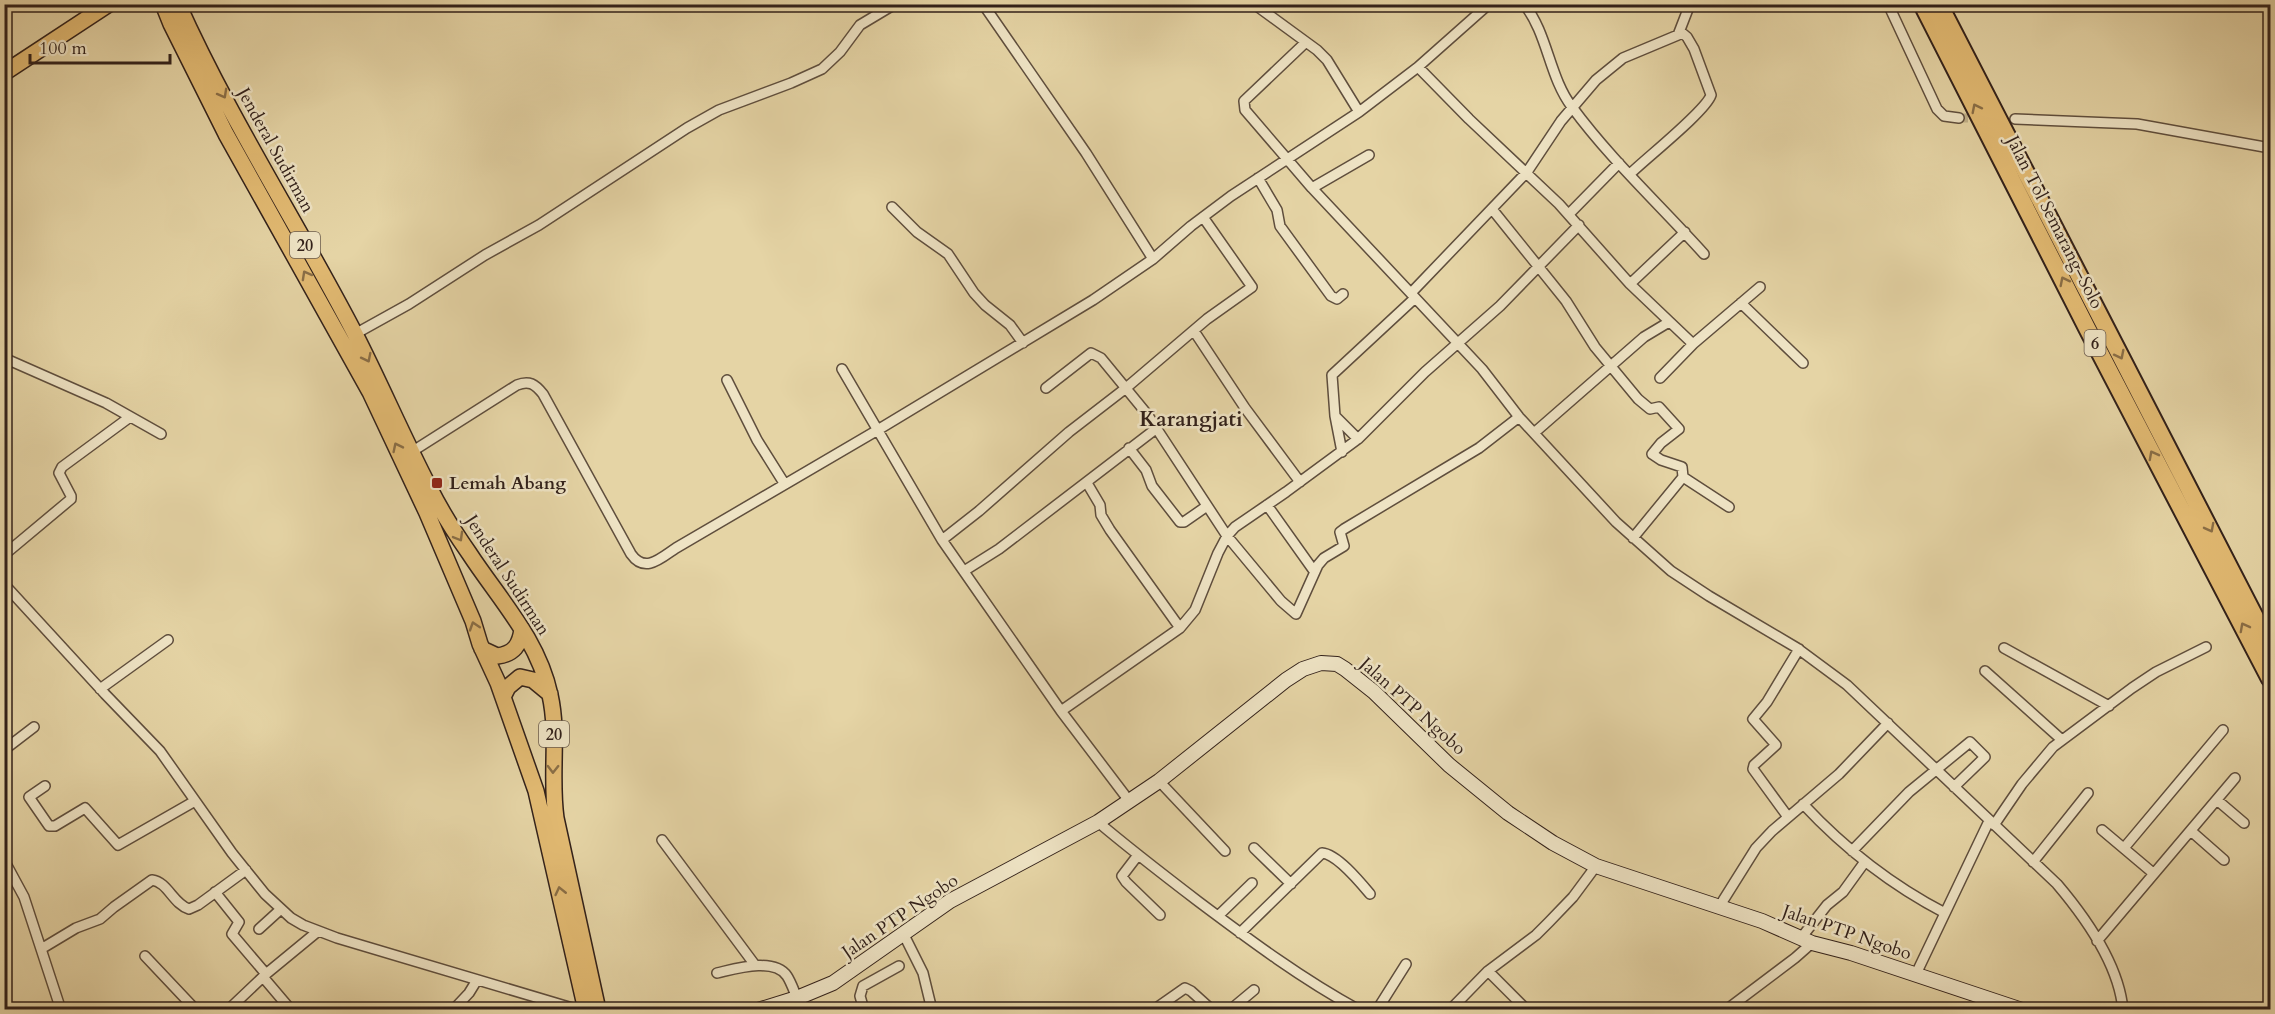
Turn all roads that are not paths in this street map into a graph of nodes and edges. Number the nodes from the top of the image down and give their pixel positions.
1 (109, 4) edge
2 (895, 4) edge
3 (983, 4) edge
4 (1254, 4) edge
5 (1489, 4) edge
6 (1524, 4) edge
7 (1690, 4) edge
8 (1888, 4) edge
9 (1922, 4) edge
10 (1940, 4) edge
11 (166, 5) edge
12 (1681, 32) junction
13 (1306, 42) junction
14 (7, 66) edge
15 (1418, 67) junction
16 (1572, 107) junction
17 (1359, 111) junction
18 (1959, 118) tunnel mouth
19 (2016, 119) dead end
20 (2271, 148) edge
21 (1369, 156) dead end
22 (1287, 160) junction
23 (1619, 163) junction
24 (1527, 172) junction
25 (1630, 174) junction
26 (1258, 178) junction
27 (1312, 188) junction
28 (892, 207) dead end
29 (1492, 209) junction
30 (1569, 214) junction
31 (1203, 217) junction
32 (1580, 225) junction
33 (1685, 232) junction
34 (1704, 254) dead end
35 (1153, 259) junction
36 (1538, 266) junction
37 (1630, 284) junction
38 (1760, 287) dead end
39 (1343, 294) dead end
40 (1413, 296) junction
41 (1741, 303) junction
42 (1669, 322) junction
43 (1194, 331) junction
44 (355, 334) junction
45 (1457, 342) junction
46 (1023, 343) junction
47 (1693, 344) junction
48 (4, 358) edge
49 (1803, 363) dead end
50 (1612, 367) junction
51 (842, 369) dead end
52 (1660, 378) dead end
53 (727, 380) dead end
54 (1046, 388) dead end
55 (1126, 388) junction
56 (1335, 416) junction
57 (130, 417) junction
58 (1519, 417) junction
59 (1157, 428) junction
60 (876, 431) junction
61 (1534, 433) junction
62 (161, 434) dead end
63 (1358, 439) junction
64 (1129, 448) junction
65 (413, 451) junction
66 (1342, 452) junction
67 (1683, 477) junction
68 (1299, 482) junction
69 (784, 483) junction
70 (1087, 483) junction
71 (1267, 505) junction
72 (1207, 506) junction
73 (1729, 507) dead end
74 (1227, 536) junction
75 (1633, 538) junction
76 (942, 540) junction
77 (4, 555) edge
78 (964, 571) junction
79 (1314, 571) junction
80 (4, 584) edge
81 (1180, 628) junction
82 (522, 629) junction
83 (168, 640) dead end
84 (2271, 646) edge
85 (2206, 647) dead end
86 (2004, 648) dead end
87 (482, 649) junction
88 (1799, 649) junction
89 (1985, 671) dead end
90 (2271, 680) edge
91 (100, 689) junction
92 (550, 694) junction
93 (503, 697) junction
94 (2109, 706) junction
95 (1061, 711) junction
96 (1888, 723) junction
97 (34, 727) dead end
98 (2223, 730) dead end
99 (2062, 740) junction
100 (4, 750) edge
101 (1935, 768) junction
102 (2235, 778) dead end
103 (1159, 781) junction
104 (45, 786) dead end
105 (1954, 787) junction
106 (2088, 793) dead end
107 (2217, 800) junction
108 (195, 801) junction
109 (1130, 802) junction
110 (1803, 804) junction
111 (1788, 817) junction
112 (1098, 822) junction
113 (1992, 823) junction
114 (2244, 823) dead end
115 (2102, 830) dead end
116 (2191, 831) junction
117 (662, 840) dead end
118 (2124, 848) junction
119 (1254, 849) dead end
120 (1225, 851) dead end
121 (1852, 851) junction
122 (1138, 855) junction
123 (4, 860) edge
124 (2224, 860) dead end
125 (2033, 862) junction
126 (1864, 863) junction
127 (1596, 866) junction
128 (246, 870) junction
129 (2153, 873) junction
130 (1252, 883) dead end
131 (1291, 884) junction
132 (215, 892) junction
133 (1370, 894) dead end
134 (1719, 907) junction
135 (281, 909) junction
136 (1945, 913) junction
137 (1160, 915) dead end
138 (1218, 916) junction
139 (259, 929) dead end
140 (317, 932) junction
141 (903, 933) junction
142 (1240, 933) junction
143 (1806, 940) junction
144 (2097, 941) junction
145 (41, 949) junction
146 (146, 956) dead end
147 (1406, 964) dead end
148 (754, 965) junction
149 (899, 966) dead end
150 (1488, 971) junction
151 (717, 973) dead end
152 (1916, 974) junction
153 (264, 975) junction
154 (477, 980) junction
155 (1254, 990) dead end
156 (797, 998) junction
157 (1155, 1009) edge
158 (61, 1010) edge
159 (196, 1010) edge
160 (228, 1010) edge
161 (291, 1010) edge
162 (453, 1010) edge
163 (579, 1010) edge
164 (586, 1010) edge
165 (598, 1010) edge
166 (758, 1010) edge
167 (864, 1010) edge
168 (933, 1010) edge
169 (1212, 1010) edge
170 (1230, 1010) edge
171 (1359, 1010) edge
172 (1377, 1010) edge
173 (1450, 1010) edge
174 (1527, 1010) edge
175 (1726, 1010) edge
176 (2022, 1010) edge
177 (2123, 1010) edge

1 - 14 main road
2 - 44 street
3 - 35 street
4 - 13 street
5 - 15 street
6 - 16 street
7 - 12 street
8 - 18 street
90 -> 9 highway, Jalan Tol Semarang–Solo / 6
10 -> 84 highway, Jalan Tol Semarang–Solo / 6
11 -> 44 main road, Jenderal Sudirman / 20
87 -> 11 main road, Jenderal Sudirman / 20
12 - 16 street
12 - 25 street
13 - 17 street
13 - 22 street
15 - 17 street
15 - 24 street
16 - 23 street
16 - 24 street
17 - 22 street
19 - 20 street
21 - 27 street
22 - 26 street
22 - 27 street
23 - 25 street
23 - 30 street
24 - 29 street
24 - 30 street
25 - 33 street
26 - 31 street
26 - 39 street
27 - 40 street
28 - 46 street
29 - 36 street
29 - 40 street
30 - 32 street
31 - 35 street
31 - 43 street
32 - 36 street
32 - 37 street
33 - 34 street
33 - 37 street
35 - 46 street
36 - 45 street
36 - 50 street
37 - 42 street
38 - 41 street
40 - 45 street
40 - 56 street
41 - 47 street
41 - 49 street
42 - 47 street
42 - 50 street
43 - 55 street
43 - 68 street
44 -> 65 main road, Jenderal Sudirman / 20
45 - 58 street
45 - 63 street
46 - 60 street
47 - 52 street
48 - 57 street
50 - 61 street
50 - 67 street
51 - 60 street
53 - 69 street
54 - 55 street
55 - 59 street
55 - 76 street
56 - 63 street
56 - 66 street
57 - 62 street
57 - 77 street
58 - 61 street
58 - 79 street
59 - 64 street
59 - 72 street
60 - 69 street
60 - 76 street
61 - 75 street
63 - 66 street
64 - 70 street
64 - 72 street
65 - 69 street
65 -> 82 main road, Jenderal Sudirman / 20
66 - 68 street
67 - 73 street
67 - 75 street
68 - 71 street
70 - 78 street
70 - 81 street
71 - 74 street
71 - 79 street
72 - 74 street
74 - 79 street
74 - 81 street
75 - 88 street
76 - 78 street
78 - 95 street
80 - 91 street
81 - 95 street
82 - 87 main road
82 - 92 main road, Jenderal Sudirman / 20
83 - 91 street
85 - 94 street
86 - 94 street
87 - 93 main road, Jenderal Sudirman / 20
88 - 96 street
88 - 111 street
89 - 99 street
91 - 108 street
92 - 93 main road
92 -> 165 main road, Jenderal Sudirman / 20
164 -> 93 main road, Jenderal Sudirman / 20
94 - 99 street
95 - 109 street
96 - 101 street
96 - 110 street
97 - 100 street
98 - 118 street
99 - 113 street
101 - 105 street
101 - 105 street
101 - 121 street
102 - 107 street
103 - 109 main road, Jalan PTP Ngobo
103 - 120 street
103 - 127 main road, Jalan PTP Ngobo
104 - 108 street
105 - 113 street
106 - 125 street
107 - 114 street
107 - 116 street
108 - 128 street
109 - 112 main road, Jalan PTP Ngobo
110 - 111 street
110 - 121 street
111 - 134 street
112 - 122 street
112 - 141 main road, Jalan PTP Ngobo
113 - 125 street
113 - 136 street
115 - 118 street
116 - 124 street
116 - 129 street
117 - 148 street
118 - 129 street
119 - 131 street
121 - 126 street
122 - 137 street
122 - 138 street
123 - 145 street
125 - 144 street
126 - 136 street
126 - 143 street
127 - 134 main road, Jalan PTP Ngobo
127 - 150 street
128 - 132 street
128 - 135 street
129 - 144 street
130 - 138 street
131 - 133 street
131 - 142 street
132 - 145 street
132 - 153 street
134 - 143 main road, Jalan PTP Ngobo
135 - 139 street
135 - 140 street
136 - 152 street
138 - 142 street
140 - 153 street
140 - 154 street
141 - 156 main road, Jalan PTP Ngobo
141 - 168 street
142 - 171 street
143 - 152 main road, Jalan PTP Ngobo
143 - 175 street
144 - 177 street
145 - 158 street
146 - 159 street
147 - 172 street
148 - 151 street
148 - 156 street
149 - 167 street
150 - 173 street
150 - 174 street
152 - 176 main road, Jalan PTP Ngobo
153 - 160 street
153 - 161 street
154 - 162 street
154 - 163 street
155 - 170 street
156 - 166 main road, Jalan PTP Ngobo
157 - 169 street

